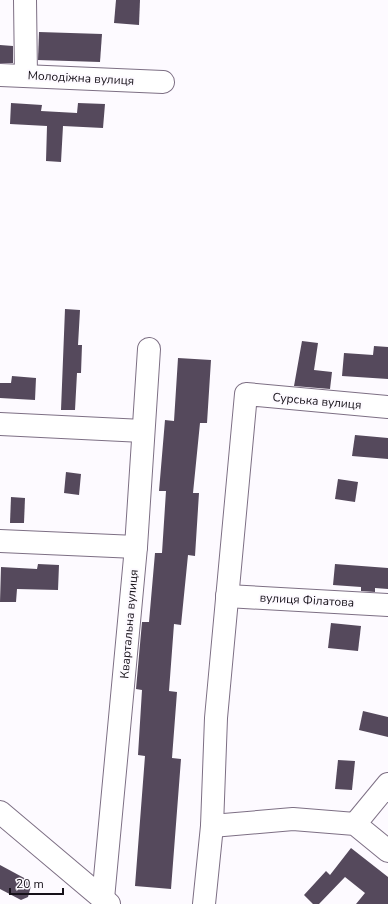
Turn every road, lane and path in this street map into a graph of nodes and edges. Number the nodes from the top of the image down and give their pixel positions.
1 (24, 0) edge
2 (0, 75) edge
3 (26, 76) junction
4 (163, 82) dead end
5 (149, 349) dead end
6 (388, 407) edge
7 (0, 424) edge
8 (143, 431) junction
9 (0, 541) edge
10 (136, 547) junction
11 (227, 596) junction
12 (388, 605) edge
13 (388, 784) edge
14 (0, 812) edge
15 (355, 824) junction
16 (212, 826) junction
17 (388, 851) edge
18 (106, 901) edge
19 (204, 904) edge

1 - 3 street
2 - 3 street, Молодіжна вулиця
3 - 4 street, Молодіжна вулиця
5 - 8 street, Квартальна вулиця
6 - 11 street, Сурська вулиця
7 - 8 street
8 - 10 street, Квартальна вулиця
9 - 10 street
10 - 18 street, Квартальна вулиця
11 - 12 street, вулиця Філатова
11 - 16 street
13 - 15 street
14 - 18 street
15 - 16 street
15 - 17 street
16 - 19 street

